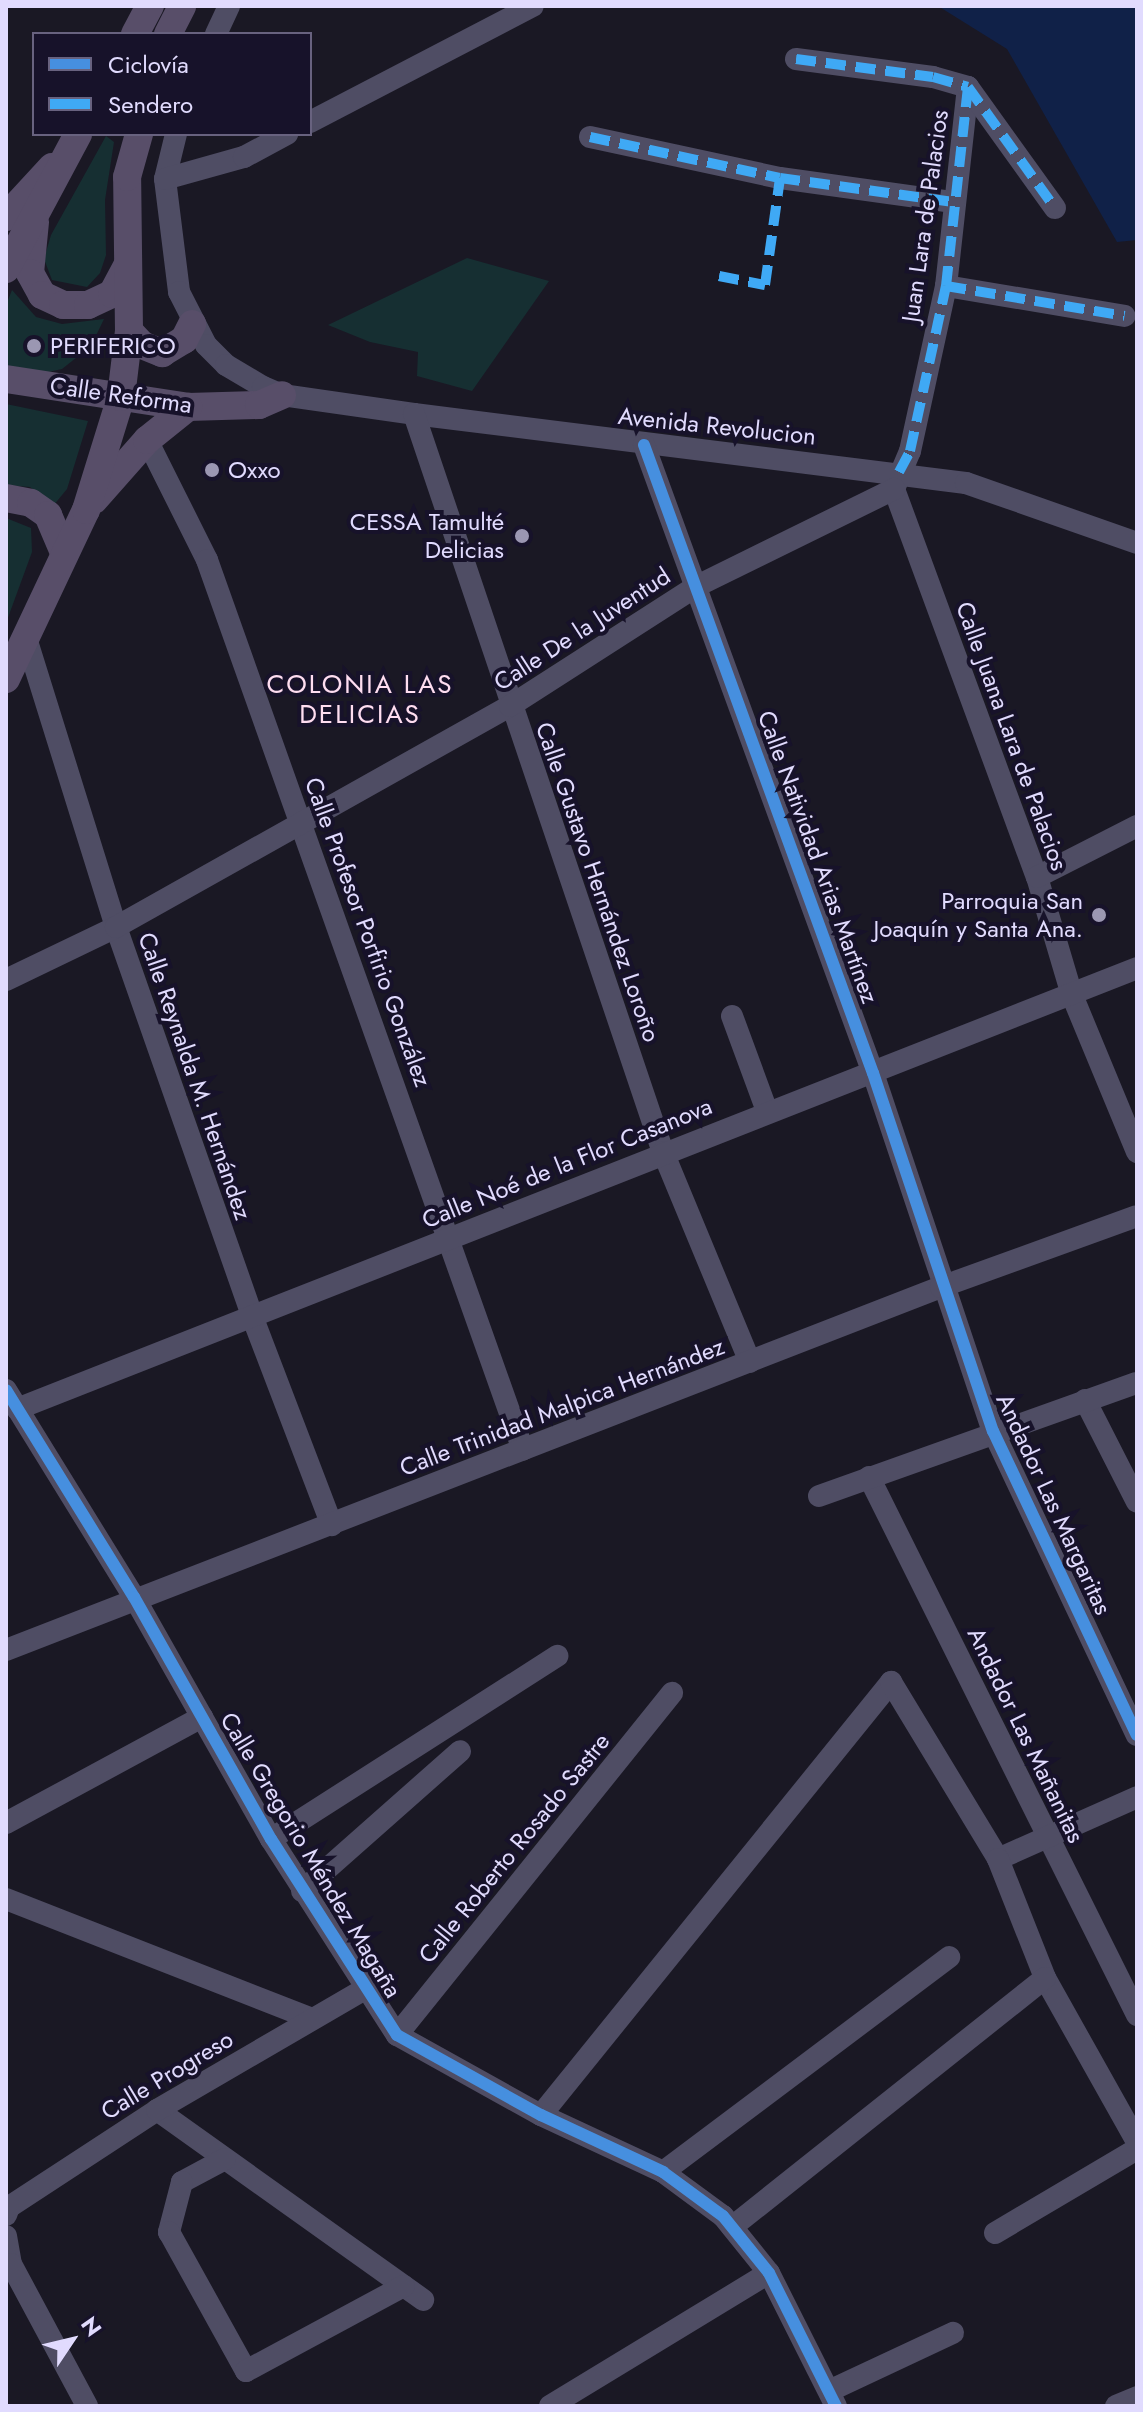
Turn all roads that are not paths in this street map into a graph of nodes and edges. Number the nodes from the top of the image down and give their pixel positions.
1 (150, 6) edge
2 (182, 6) edge
3 (229, 6) edge
4 (533, 6) edge
5 (136, 32) edge
6 (169, 32) edge
7 (217, 32) edge
8 (796, 59) dead end
9 (968, 87) junction
10 (312, 121) edge
11 (138, 136) edge
12 (176, 136) edge
13 (283, 136) edge
14 (590, 137) dead end
15 (76, 138) edge
16 (165, 179) junction
17 (953, 202) junction
18 (1055, 208) dead end
19 (6, 217) edge
20 (35, 222) junction
21 (128, 265) junction
22 (6, 269) edge
23 (946, 286) junction
24 (1125, 316) dead end
25 (192, 324) junction
26 (129, 331) junction
27 (6, 379) edge
28 (282, 395) junction
29 (121, 397) junction
30 (188, 407) junction
31 (414, 414) junction
32 (147, 440) junction
33 (644, 445) junction
34 (896, 481) junction
35 (6, 498) edge
36 (86, 510) junction
37 (1137, 543) edge
38 (63, 551) junction
39 (697, 586) junction
40 (26, 638) junction
41 (6, 679) edge
42 (510, 706) junction
43 (300, 821) junction
44 (1137, 826) edge
45 (1037, 877) junction
46 (116, 927) junction
47 (1137, 968) edge
48 (6, 980) edge
49 (1072, 995) junction
50 (732, 1016) dead end
51 (873, 1073) junction
52 (767, 1111) junction
53 (663, 1152) junction
54 (1137, 1152) edge
55 (1137, 1216) edge
56 (451, 1237) junction
57 (941, 1287) junction
58 (252, 1316) junction
59 (750, 1362) junction
60 (1137, 1383) edge
61 (11, 1400) edge
62 (1085, 1400) junction
63 (993, 1431) junction
64 (523, 1450) junction
65 (869, 1477) junction
66 (819, 1496) dead end
67 (1137, 1502) edge
68 (332, 1525) junction
69 (134, 1597) junction
70 (6, 1650) edge
71 (557, 1656) dead end
72 (672, 1693) dead end
73 (202, 1717) junction
74 (1137, 1735) edge
75 (460, 1751) dead end
76 (1137, 1797) edge
77 (6, 1823) edge
78 (271, 1839) junction
79 (1050, 1840) junction
80 (998, 1859) junction
81 (302, 1891) junction
82 (6, 1899) edge
83 (949, 1957) dead end
84 (1045, 1978) junction
85 (363, 1990) junction
86 (1137, 2015) edge
87 (312, 2019) junction
88 (397, 2035) junction
89 (157, 2110) junction
90 (541, 2115) junction
91 (1137, 2142) edge
92 (1137, 2149) edge
93 (225, 2159) junction
94 (663, 2172) junction
95 (6, 2215) edge
96 (732, 2227) junction
97 (995, 2233) dead end
98 (6, 2236) edge
99 (769, 2273) junction
100 (404, 2286) junction
101 (423, 2300) dead end
102 (953, 2333) dead end
103 (1137, 2397) edge
104 (832, 2398) edge
105 (87, 2406) edge
106 (550, 2406) edge
107 (1116, 2406) edge

1 - 5 main road
2 - 6 main road
3 - 7 street
4 - 10 street
8 - 9 street, Juan Lara de Palacios
9 - 17 street, Juan Lara de Palacios
9 - 18 street
11 - 21 main road
12 - 16 street
13 - 16 street
14 - 17 street
15 - 19 main road
15 - 20 main road
16 - 25 street, Avenida Revolucion
17 - 23 street, Juan Lara de Palacios
20 - 21 main road
20 - 22 main road
21 - 26 main road
23 - 24 street
23 - 34 street, Juan Lara de Palacios
25 - 26 main road
25 - 28 street, Avenida Revolucion
26 - 29 main road
27 - 29 main road, Calle Reforma
28 - 30 main road, Calle Reforma
28 - 31 street, Avenida Revolucion
29 - 30 main road, Calle Reforma
29 - 36 main road
30 - 32 main road
31 - 33 street, Avenida Revolucion
31 - 42 street, Calle Gustavo Hernández Loroño
32 - 36 main road
32 - 43 street, Calle Profesor Porfirio González
33 - 34 street, Avenida Revolucion
33 - 39 street, Calle Natividad Arias Martínez
34 - 37 street, Avenida Revolucion
34 - 39 street, Calle De la Juventud
34 - 45 street, Calle Juana Lara de Palacios
35 - 38 main road
36 - 38 main road
38 - 40 main road
39 - 42 street, Calle De la Juventud
39 - 51 street, Calle Natividad Arias Martínez
40 - 41 main road
40 - 46 street, Calle Reynalda M. Hernández
42 - 43 street, Calle De la Juventud
42 - 53 street, Calle Gustavo Hernández Loroño
43 - 46 street, Calle De la Juventud
43 - 56 street, Calle Profesor Porfirio González
44 - 45 street
45 - 49 street, Calle Juana Lara de Palacios
46 - 48 street, Calle De la Juventud
46 - 58 street, Calle Reynalda M. Hernández
47 - 49 street, Calle Noé de la Flor Casanova
49 - 51 street, Calle Noé de la Flor Casanova
49 - 54 street, Calle Juana Lara de Palacios
50 - 52 street
51 - 52 street, Calle Noé de la Flor Casanova
51 - 57 street, Calle Natividad Arias Martínez
52 - 53 street, Calle Noé de la Flor Casanova
53 - 56 street, Calle Noé de la Flor Casanova
53 - 59 street, Calle Gustavo Hernández Loroño
55 - 57 street, Calle Trinidad Malpica Hernández
56 - 58 street, Calle Noé de la Flor Casanova
56 - 64 street, Calle Profesor Porfirio González
57 - 59 street, Calle Trinidad Malpica Hernández
57 - 63 street, Andador Las Margaritas
58 - 61 street, Calle Noé de la Flor Casanova
58 - 68 street, Calle Reynalda M. Hernández
59 - 64 street, Calle Trinidad Malpica Hernández
60 - 62 street
61 - 69 street, Calle Gregorio Méndez Magaña
62 - 63 street
62 - 67 street
63 - 65 street
63 - 74 street, Andador Las Margaritas
64 - 68 street, Calle Trinidad Malpica Hernández
65 - 66 street
65 - 79 street, Andador Las Mañanitas
68 - 69 street, Calle Trinidad Malpica Hernández
69 - 70 street, Calle Trinidad Malpica Hernández
69 - 73 street, Calle Gregorio Méndez Magaña
71 - 78 street
72 - 88 street, Calle Roberto Rosado Sastre
73 - 77 street
73 - 78 street, Calle Gregorio Méndez Magaña
75 - 81 street
76 - 79 street
78 - 81 street, Calle Gregorio Méndez Magaña
79 - 80 street
79 - 86 street, Andador Las Mañanitas
80 - 84 street
80 - 90 street
81 - 85 street, Calle Gregorio Méndez Magaña
82 - 87 street
83 - 94 street
84 - 91 street
84 - 96 street
85 - 87 street, Calle Progreso
85 - 88 street, Calle Gregorio Méndez Magaña
87 - 89 street, Calle Progreso
88 - 90 street, Calle Gregorio Méndez Magaña
89 - 93 street
89 - 95 street, Calle Progreso
90 - 94 street, Calle Gregorio Méndez Magaña
92 - 97 street
93 - 100 street
93 - 100 street
94 - 96 street, Calle Gregorio Méndez Magaña
96 - 99 street, Calle Gregorio Méndez Magaña
98 - 105 street
99 - 104 street, Calle Gregorio Méndez Magaña
99 - 106 street
100 - 101 street
102 - 104 street
103 - 107 street

